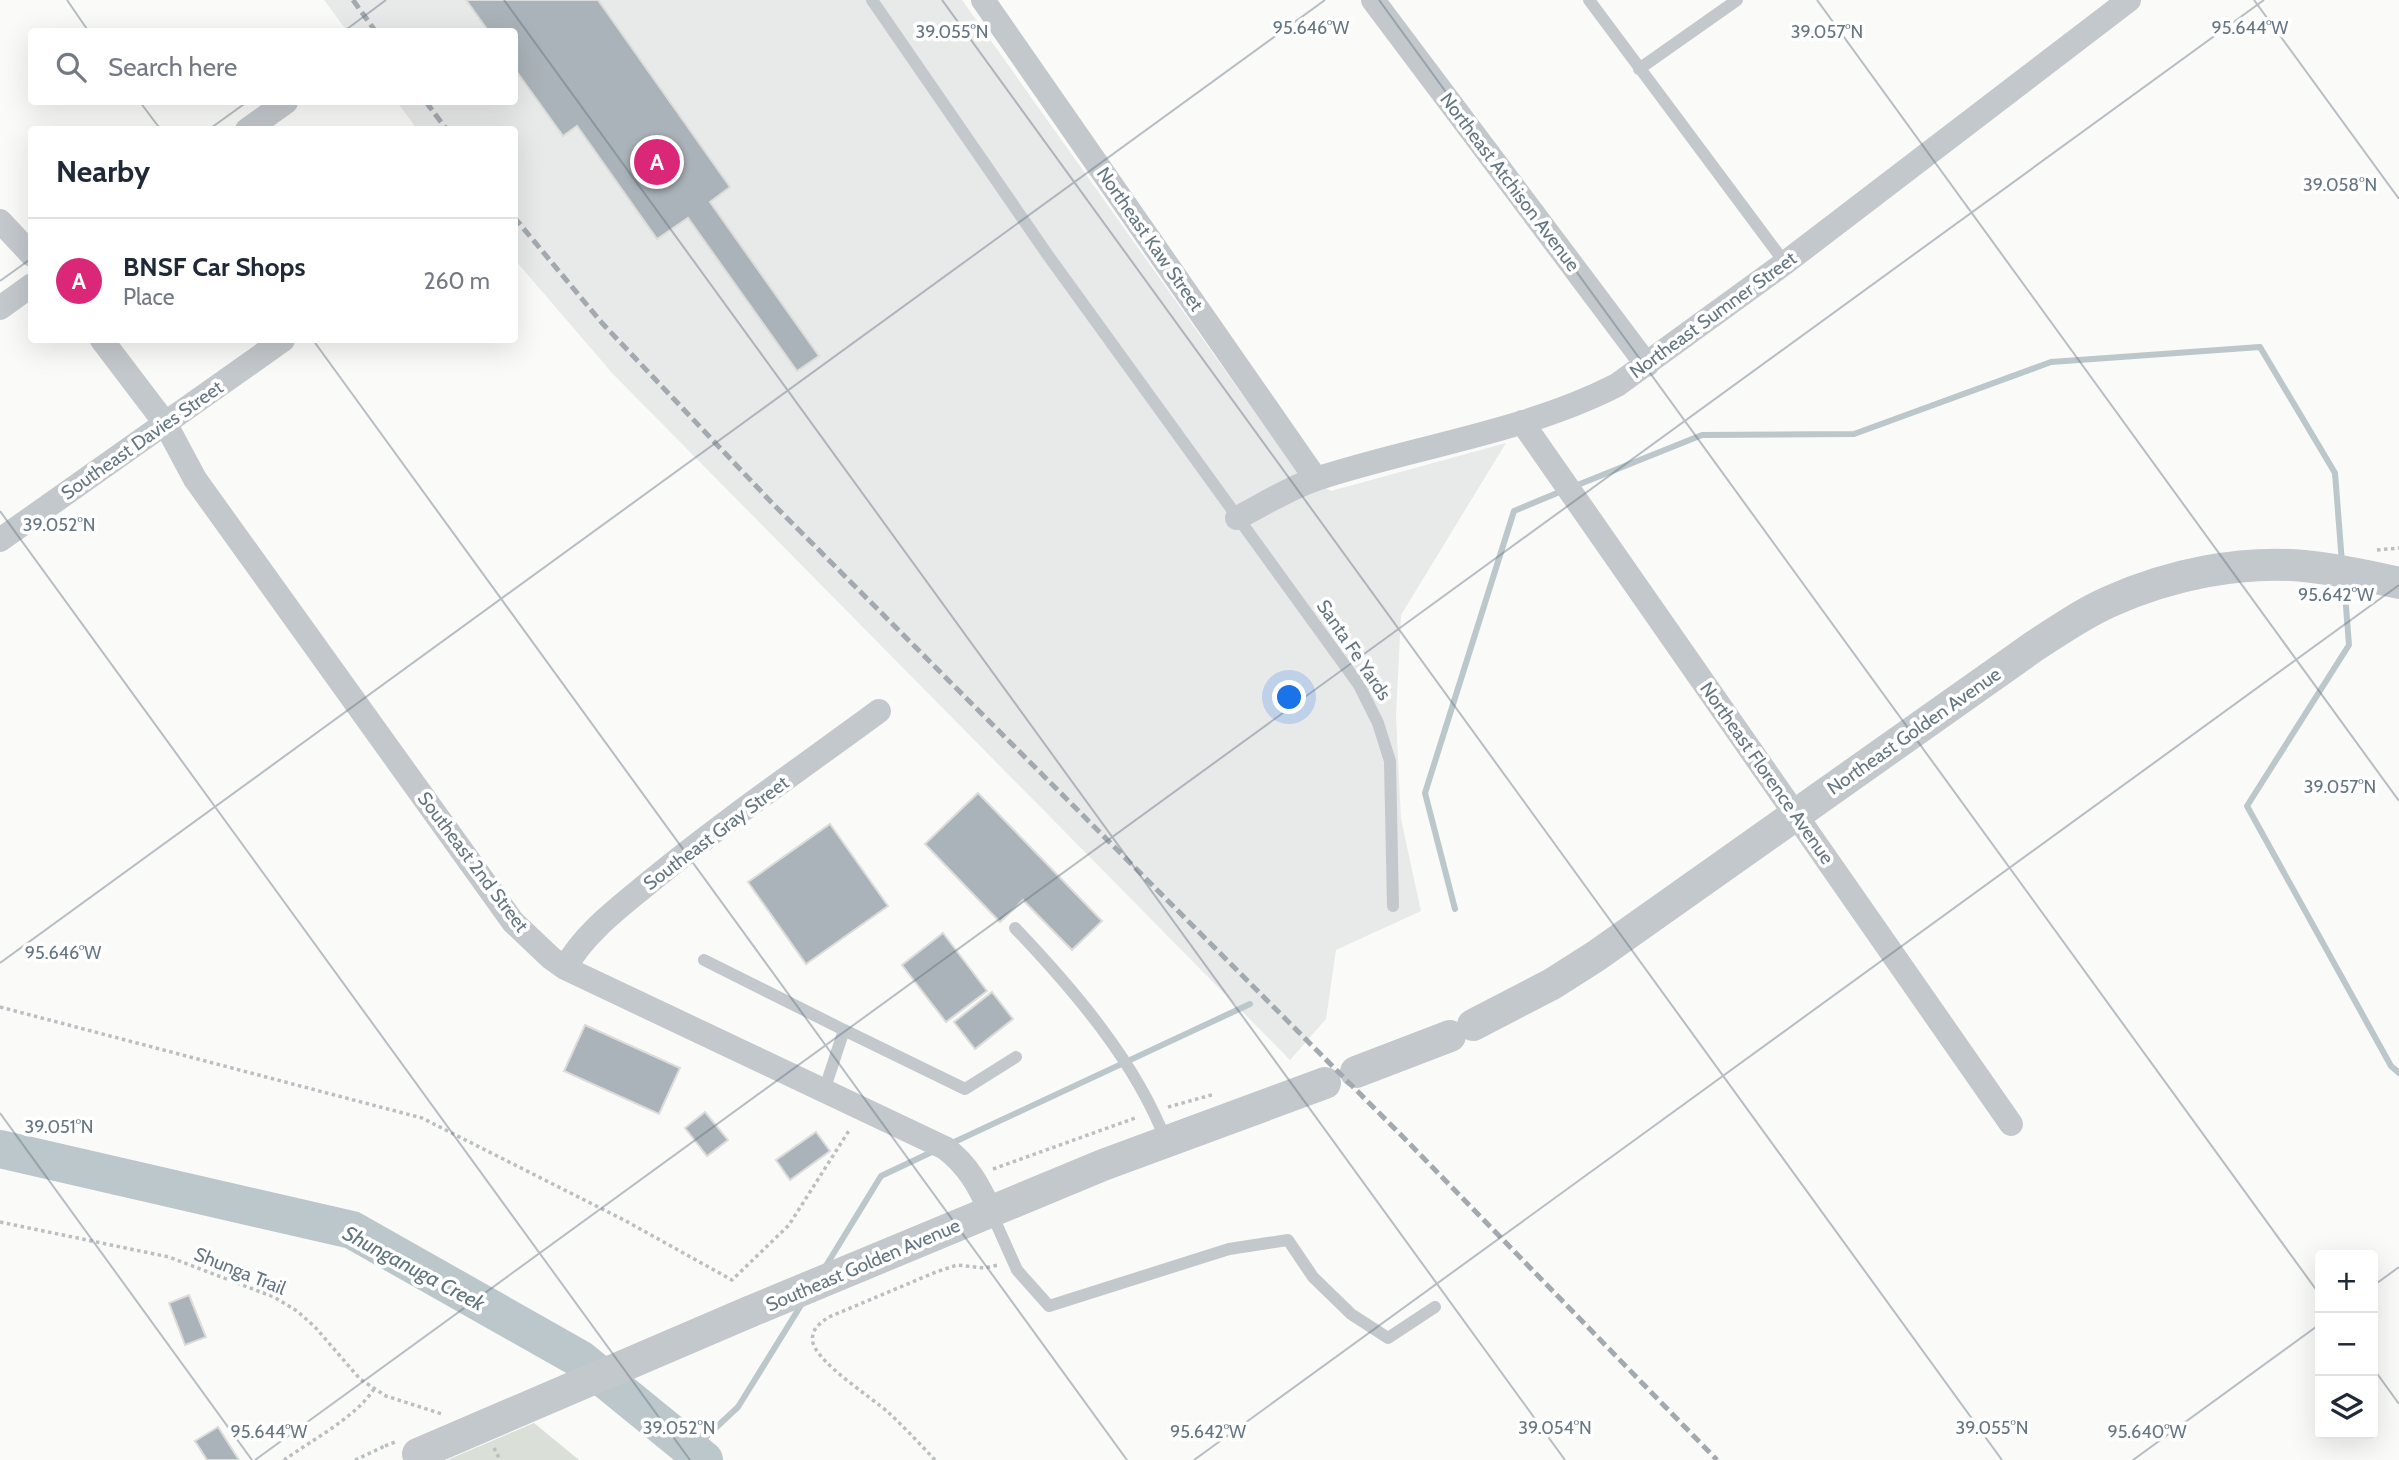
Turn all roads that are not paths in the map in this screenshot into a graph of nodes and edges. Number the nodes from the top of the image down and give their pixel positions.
1 (872, 0) edge
2 (983, 0) edge
3 (1373, 0) edge
4 (1589, 0) edge
5 (1737, 0) edge
6 (2129, 0) edge
7 (1639, 69) junction
8 (282, 105) edge
9 (253, 126) edge
10 (0, 222) edge
11 (28, 251) edge
12 (1785, 263) junction
13 (28, 288) edge
14 (0, 308) edge
15 (104, 343) edge
16 (279, 343) edge
17 (1647, 365) junction
18 (1522, 422) junction
19 (165, 423) junction
20 (1317, 479) junction
21 (1237, 517) junction
22 (0, 540) edge
23 (2399, 583) edge
24 (879, 711) dead end
25 (1796, 814) junction
26 (1393, 906) dead end
27 (1015, 928) dead end
28 (704, 960) dead end
29 (565, 968) junction
30 (844, 1030) junction
31 (1016, 1057) dead end
32 (1356, 1072) dead end
33 (1325, 1083) dead end
34 (824, 1091) junction
35 (2011, 1124) dead end
36 (1166, 1142) junction
37 (991, 1212) junction
38 (1435, 1307) dead end
39 (403, 1453) edge

1 - 21 lane, Santa Fe Yards
2 - 20 street, Northeast Kaw Street
3 - 17 street, Northeast Atchison Avenue
4 - 7 lane
5 - 7 lane
6 - 12 street, Northeast Sumner Street
7 - 12 lane
8 - 9 street
10 - 11 street
12 - 17 street, Northeast Sumner Street
13 - 14 street
15 - 19 street, Southeast 2nd Street
16 - 19 street, Southeast Davies Street
17 - 18 street, Northeast Sumner Street
18 - 20 street, Northeast Sumner Street
18 - 25 street, Northeast Florence Avenue
19 - 22 street, Southeast Davies Street
19 - 29 street, Southeast 2nd Street
20 - 21 street, Northeast Sumner Street
21 - 26 lane, Santa Fe Yards
23 - 25 street, Northeast Golden Avenue
24 - 29 street, Southeast Gray Street
25 - 32 street, Northeast Golden Avenue
25 - 35 street, Northeast Florence Avenue
27 - 36 lane
28 - 30 lane
29 - 34 street, Southeast 2nd Street
30 - 31 lane
30 - 34 lane
33 - 36 street, Southeast Golden Avenue
34 - 37 street, Southeast 2nd Street
36 - 37 street, Southeast Golden Avenue
37 - 38 lane
37 - 39 street, Southeast Golden Avenue, bridge

